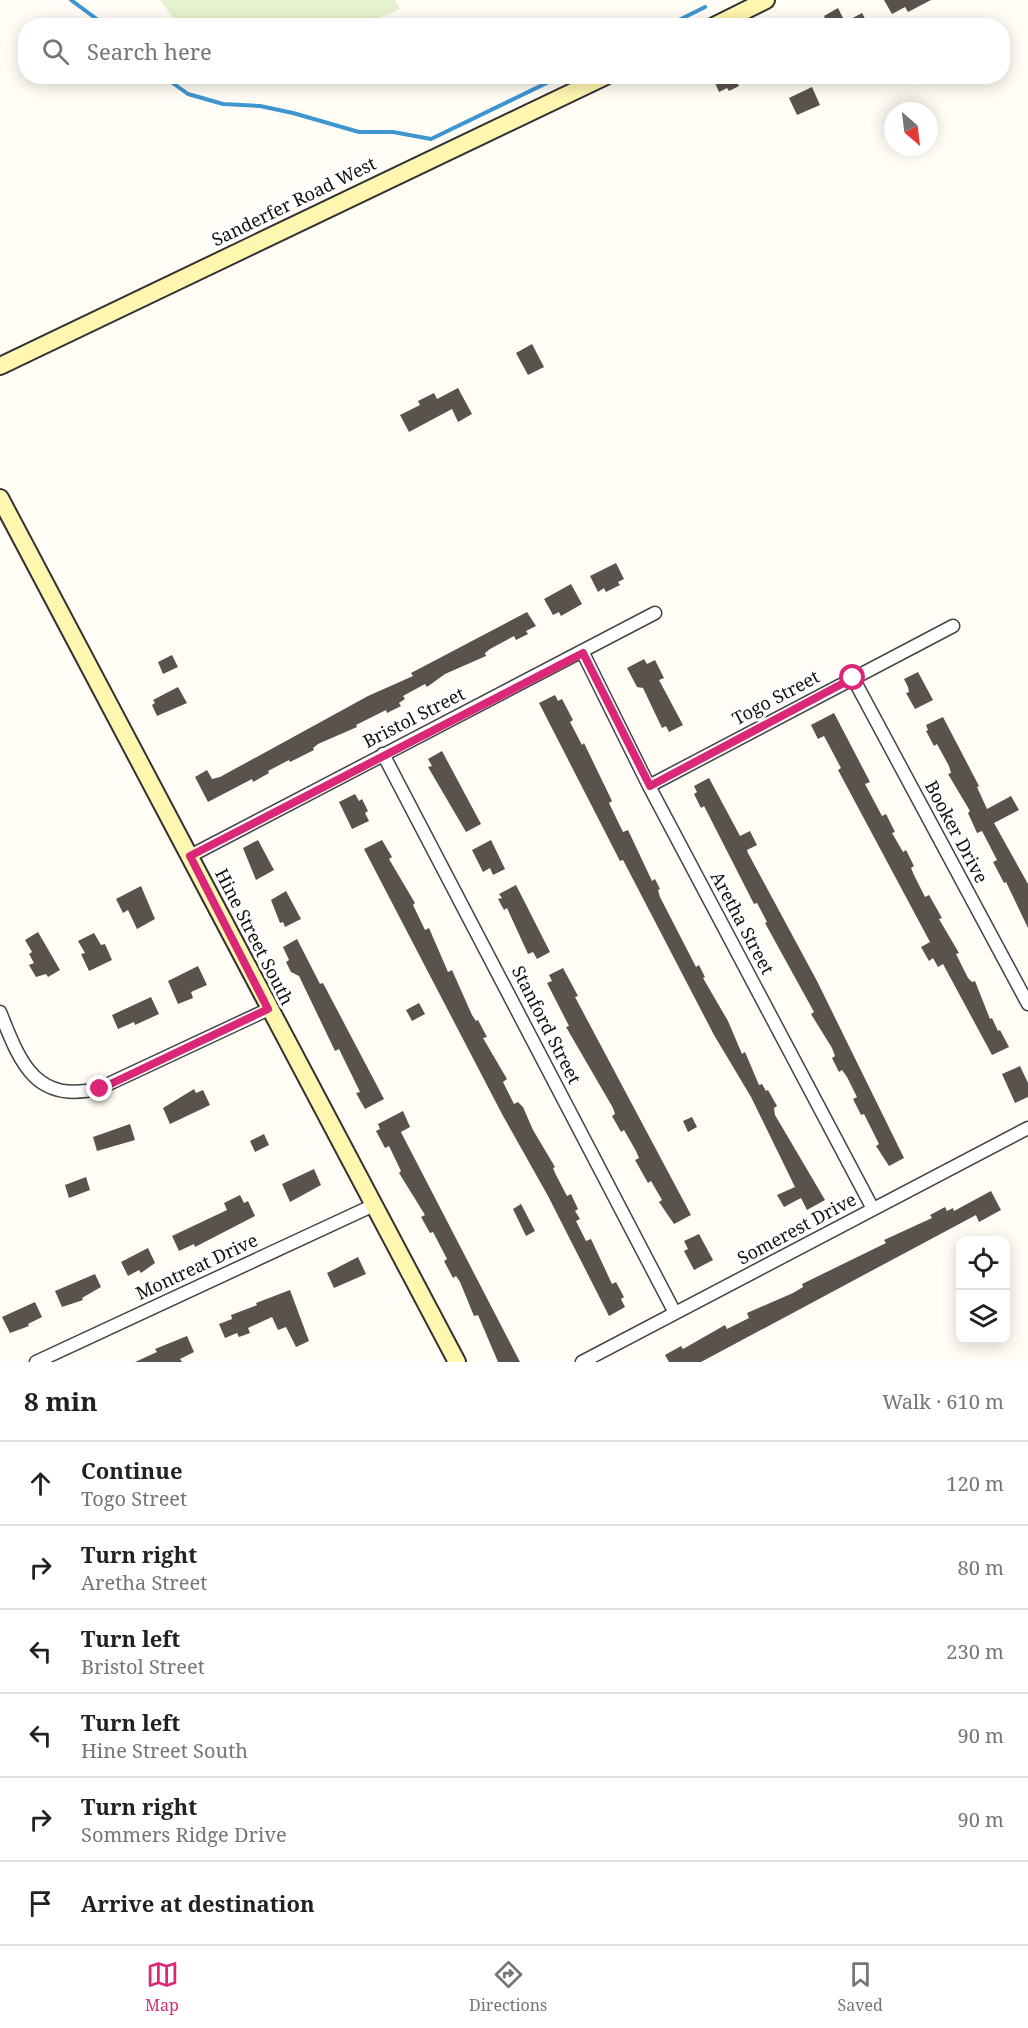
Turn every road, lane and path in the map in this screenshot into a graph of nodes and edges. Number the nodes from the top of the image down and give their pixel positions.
1 (766, 0) edge
2 (730, 18) edge
3 (589, 84) edge
4 (0, 366) edge
5 (0, 498) edge
6 (655, 613) dead end
7 (953, 626) dead end
8 (583, 653) junction
9 (853, 678) junction
10 (383, 754) junction
11 (650, 786) junction
12 (190, 856) junction
13 (1028, 1004) edge
14 (268, 1009) junction
15 (0, 1012) edge
16 (1028, 1128) edge
17 (374, 1205) junction
18 (873, 1209) junction
19 (675, 1313) junction
20 (36, 1362) edge
21 (457, 1362) edge
22 (582, 1362) edge

1 - 2 street
3 - 4 street, Sanderfer Road West
5 - 12 street, Hine Street South
6 - 8 street, Bristol Street
7 - 9 street, Togo Street
8 - 10 street, Bristol Street
8 - 11 street, Aretha Street
9 - 11 street, Togo Street
9 - 13 street, Booker Drive
10 - 12 street, Bristol Street
10 - 19 street, Stanford Street
11 - 18 street, Aretha Street
12 - 14 street, Hine Street South
14 - 15 street
14 - 17 street, Hine Street South
16 - 18 street, Somerest Drive
17 - 20 street, Montreat Drive
17 - 21 street, Hine Street South
18 - 19 street, Somerest Drive
19 - 22 street, Somerest Drive

